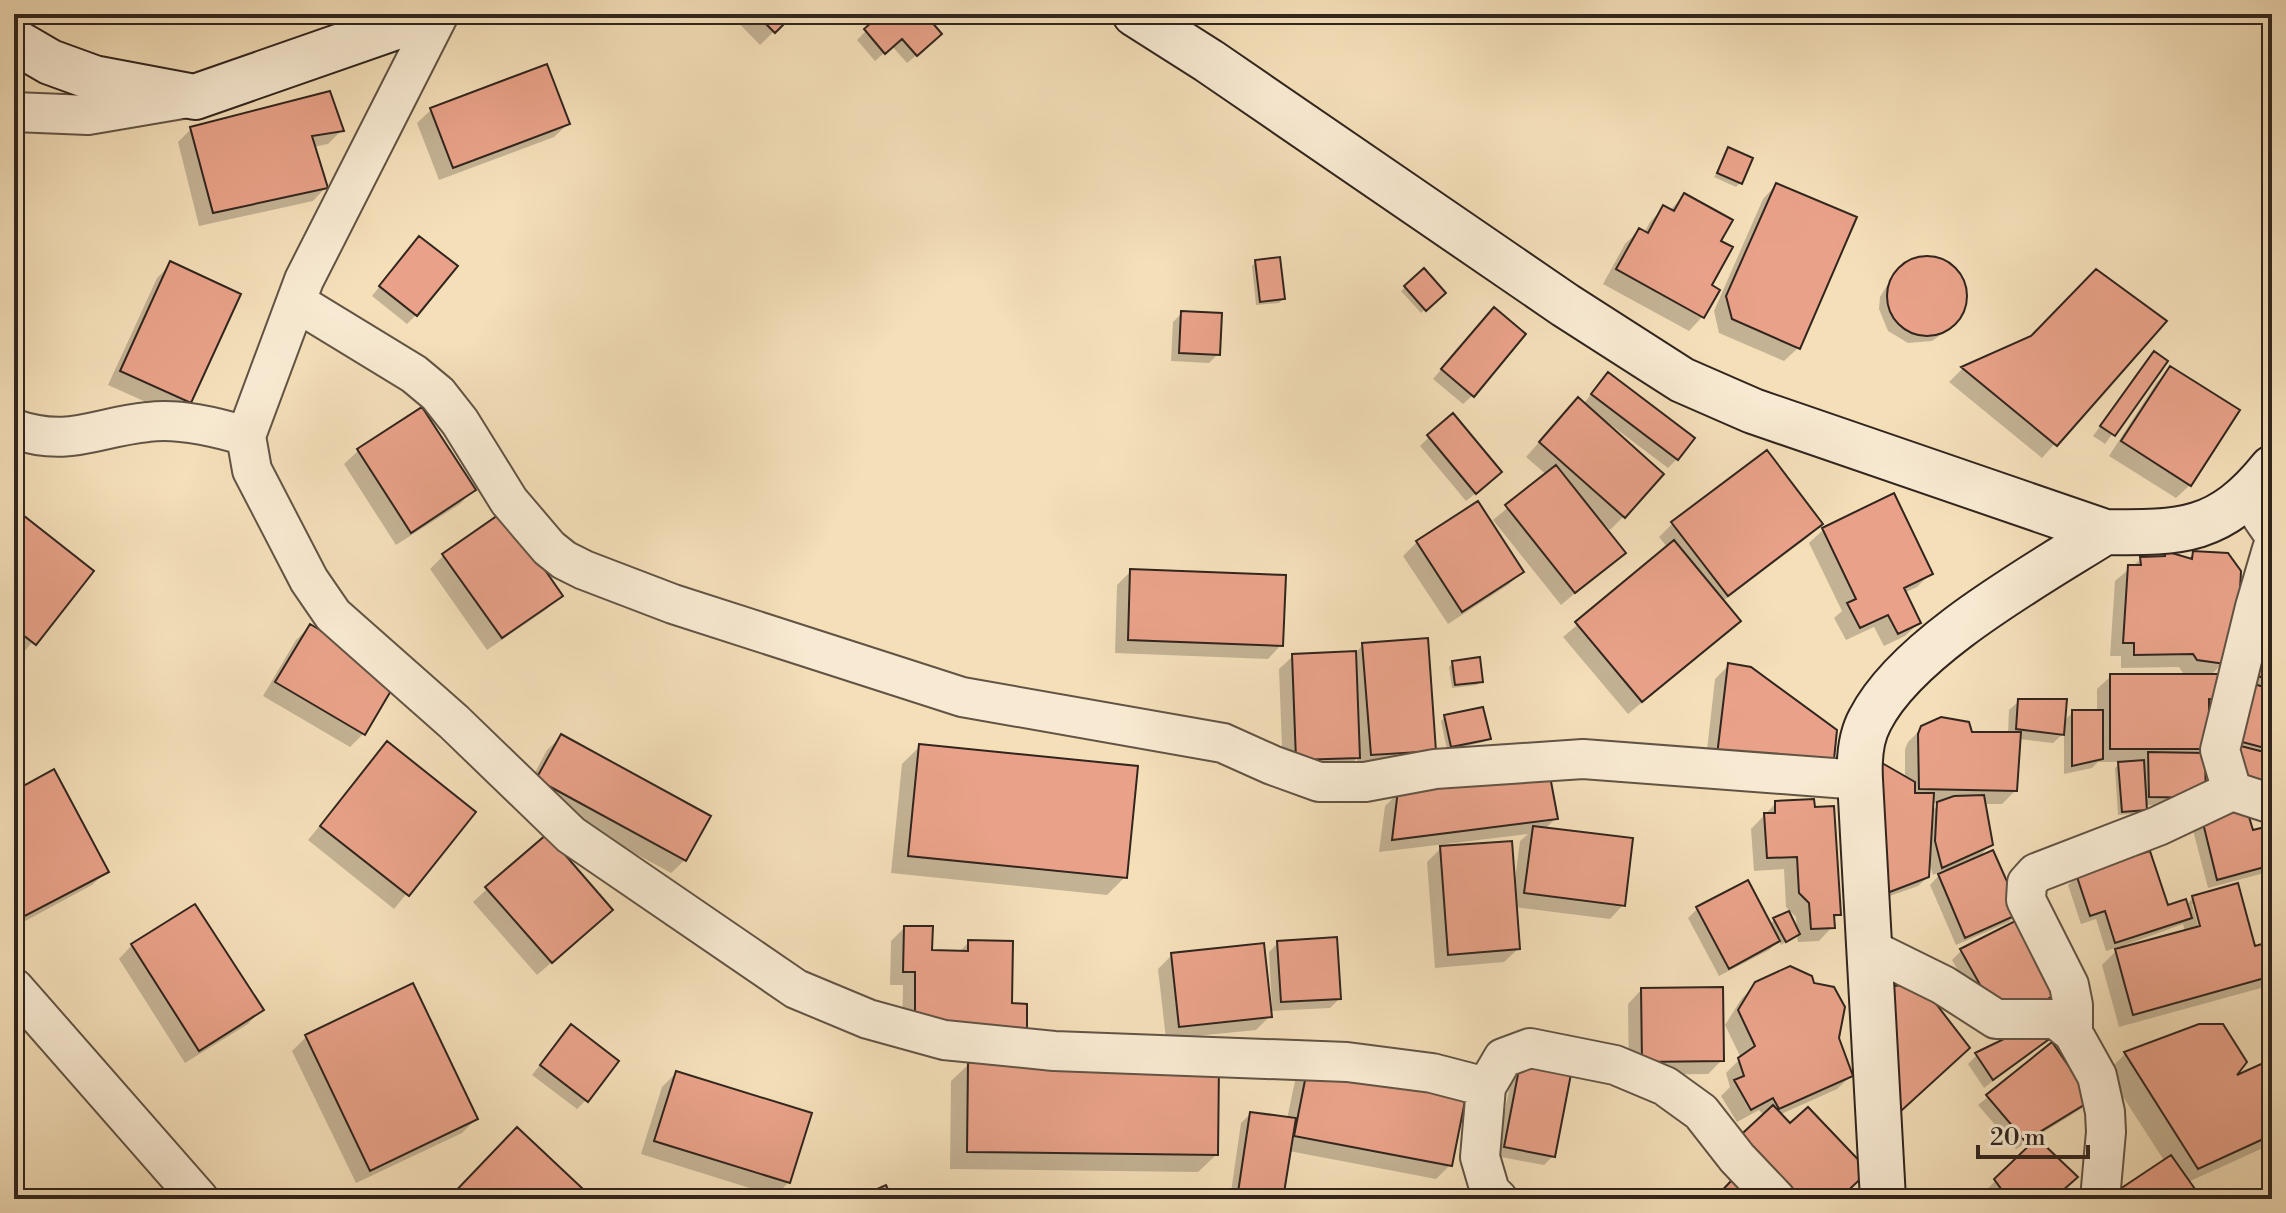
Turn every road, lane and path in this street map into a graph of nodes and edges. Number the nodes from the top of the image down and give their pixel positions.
1 (436, 14) edge
2 (1135, 14) edge
3 (14, 41) edge
4 (195, 97) junction
5 (14, 112) edge
6 (296, 302) junction
7 (14, 429) edge
8 (246, 436) junction
9 (2272, 469) edge
10 (2105, 532) junction
11 (2272, 532) edge
12 (2272, 549) edge
13 (1860, 780) junction
14 (2232, 791) junction
15 (2272, 804) edge
16 (1868, 948) junction
17 (14, 988) edge
18 (2073, 1033) junction
19 (1486, 1087) junction
20 (199, 1199) edge
21 (1498, 1199) edge
22 (1776, 1199) edge
23 (1883, 1199) edge
24 (2100, 1199) edge

1 - 4 main road
1 - 6 street
2 - 10 main road
3 - 4 main road
4 - 5 street
6 - 8 street
6 - 13 street
7 - 8 street
8 - 19 street
9 - 10 main road
9 - 11 street
10 - 13 main road
12 - 14 street
13 - 16 main road
14 - 15 street
14 - 18 street
16 - 18 street
16 - 23 main road
17 - 20 street
18 - 24 street
19 - 21 street
19 - 22 street

